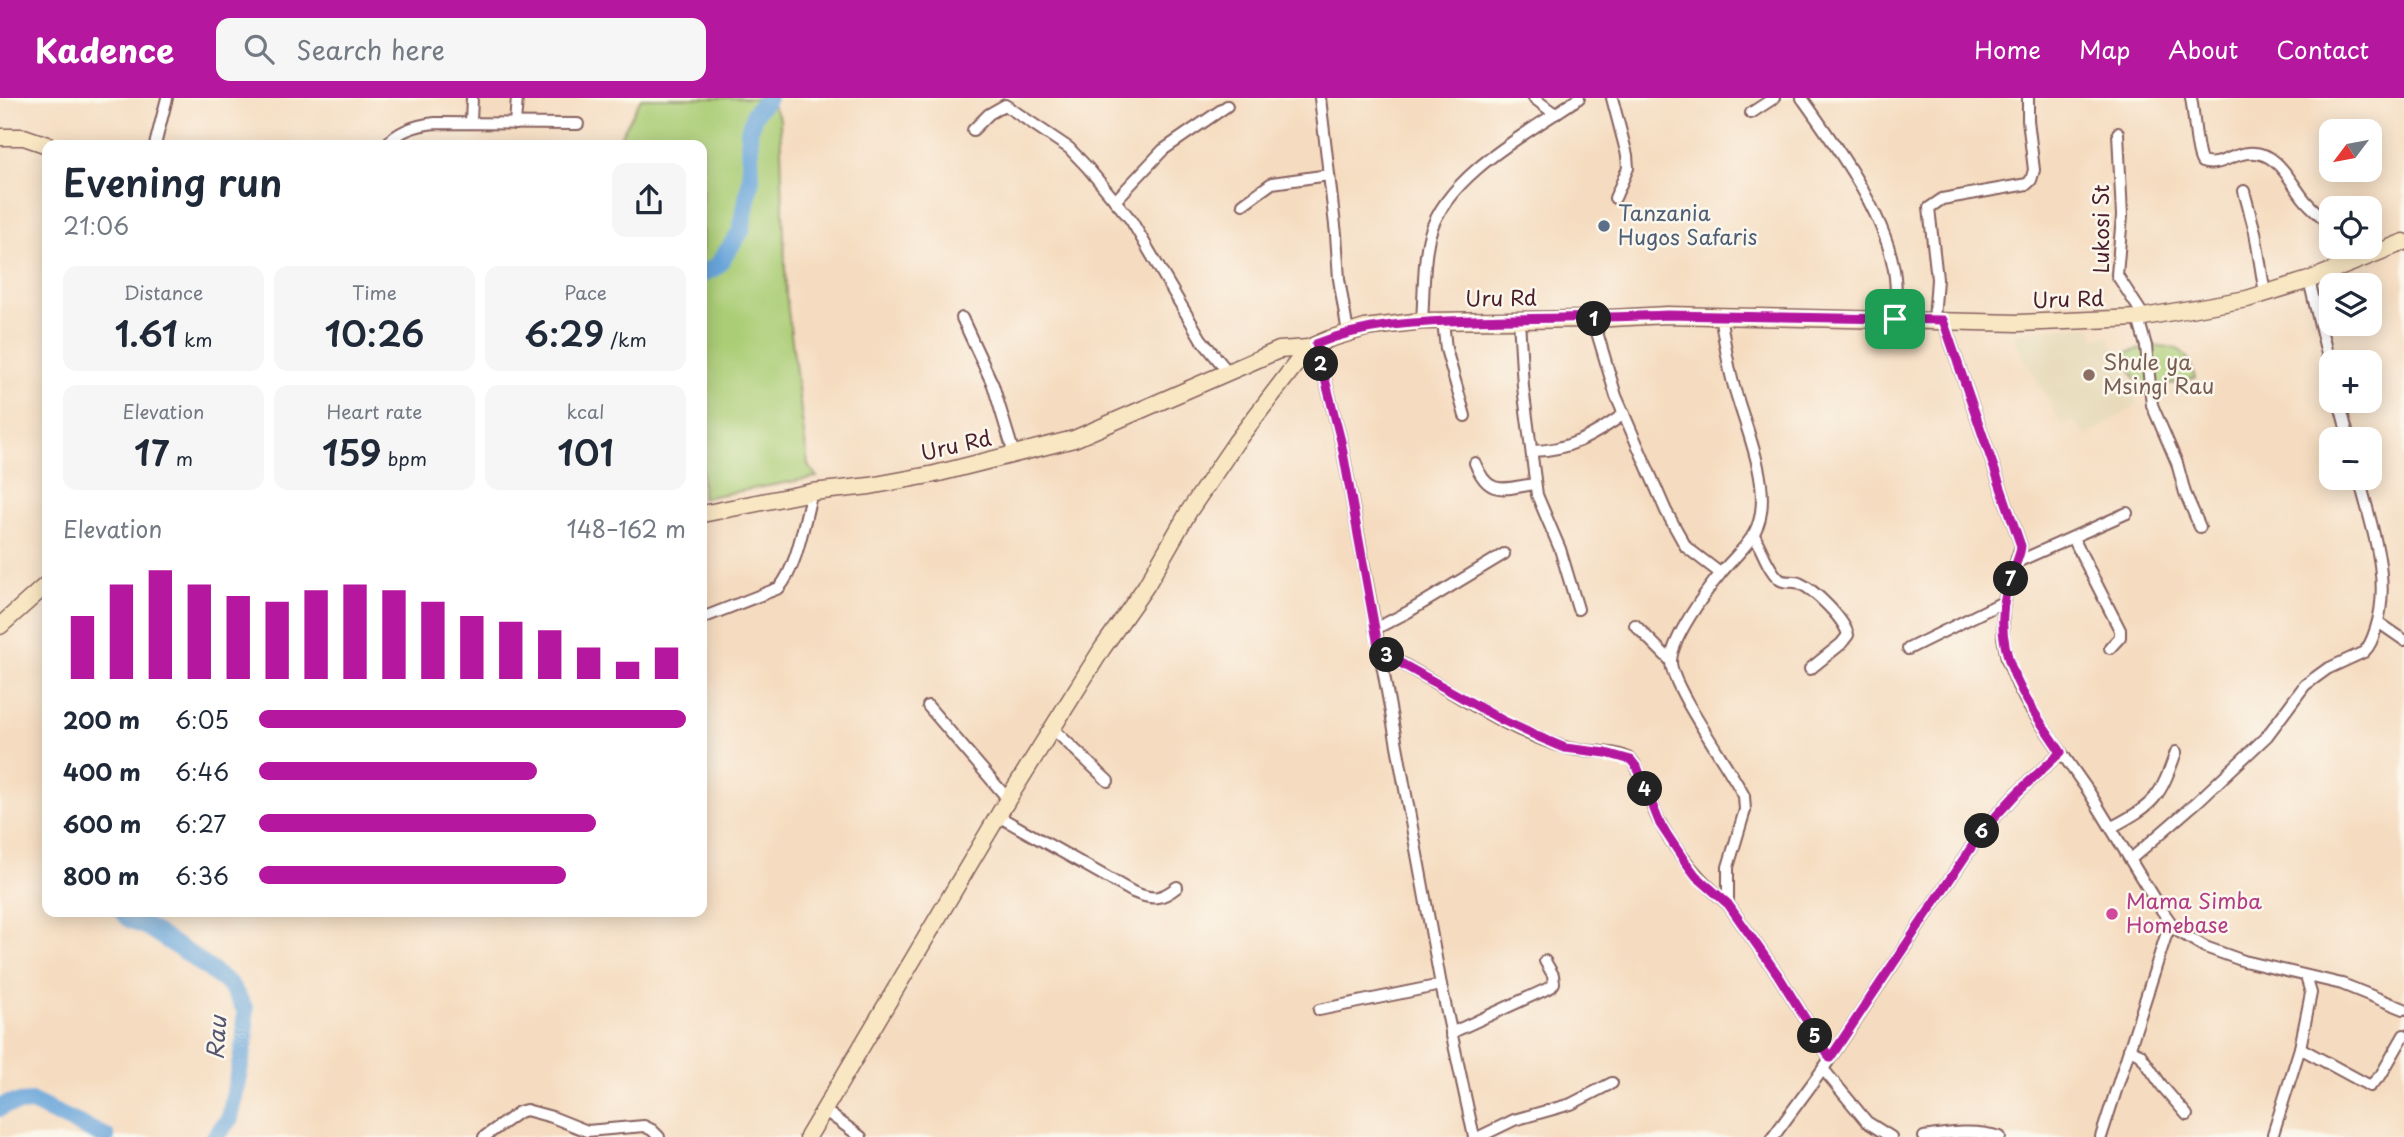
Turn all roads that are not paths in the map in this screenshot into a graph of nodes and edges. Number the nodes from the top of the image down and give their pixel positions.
1 (167, 98) edge
2 (472, 98) edge
3 (517, 98) edge
4 (1320, 98) edge
5 (1534, 98) edge
6 (1579, 98) edge
7 (1612, 98) edge
8 (1774, 98) edge
9 (1802, 98) edge
10 (2028, 98) edge
11 (2191, 98) edge
12 (1227, 106) dead end
13 (1751, 113) dead end
14 (1555, 114) junction
15 (471, 122) junction
16 (515, 124) junction
17 (578, 124) dead end
18 (972, 130) dead end
19 (2118, 133) dead end
20 (0, 137) edge
21 (156, 140) edge
22 (393, 140) edge
23 (42, 143) edge
24 (1329, 175) junction
25 (2244, 191) dead end
26 (1615, 198) dead end
27 (1115, 201) junction
28 (1242, 204) dead end
29 (2319, 213) edge
30 (2404, 242) edge
31 (2342, 259) edge
32 (2344, 266) junction
33 (2309, 280) junction
34 (2265, 294) junction
35 (1720, 315) junction
36 (962, 318) dead end
37 (1519, 318) junction
38 (2141, 318) junction
39 (1593, 319) junction
40 (1895, 319) junction
41 (1939, 320) junction
42 (1422, 321) junction
43 (1443, 321) junction
44 (1348, 332) junction
45 (1312, 346) junction
46 (2326, 350) edge
47 (1229, 373) junction
48 (1624, 414) junction
49 (1465, 416) dead end
50 (1532, 451) junction
51 (1014, 454) junction
52 (1475, 464) dead end
53 (1535, 484) junction
54 (2362, 490) edge
55 (812, 492) junction
56 (707, 513) edge
57 (2127, 513) dead end
58 (2200, 527) dead end
59 (1754, 535) junction
60 (2073, 538) junction
61 (1504, 554) dead end
62 (2017, 562) junction
63 (1720, 573) junction
64 (42, 588) edge
65 (2005, 601) junction
66 (1578, 609) dead end
67 (707, 616) edge
68 (2378, 622) junction
69 (1635, 625) dead end
70 (0, 626) edge
71 (1376, 629) junction
72 (2388, 630) junction
73 (2404, 640) edge
74 (2110, 648) dead end
75 (1908, 649) dead end
76 (2404, 650) edge
77 (1379, 651) junction
78 (1671, 661) junction
79 (1811, 669) dead end
80 (928, 706) dead end
81 (1053, 729) junction
82 (2061, 752) junction
83 (2176, 752) dead end
84 (1108, 781) dead end
85 (1008, 799) junction
86 (998, 816) junction
87 (2112, 827) junction
88 (2131, 859) junction
89 (1177, 887) dead end
90 (1728, 904) junction
91 (2170, 923) junction
92 (1545, 961) dead end
93 (2306, 977) junction
94 (1441, 985) junction
95 (2404, 1009) edge
96 (1319, 1010) dead end
97 (1451, 1033) junction
98 (2404, 1035) edge
99 (2300, 1048) junction
100 (2129, 1049) junction
101 (1830, 1058) junction
102 (1822, 1069) junction
103 (1612, 1083) dead end
104 (824, 1110) junction
105 (2187, 1115) dead end
106 (2273, 1134) dead end
107 (484, 1137) edge
108 (659, 1137) edge
109 (808, 1137) edge
110 (861, 1137) edge
111 (1476, 1137) edge
112 (1773, 1137) edge
113 (1891, 1137) edge
114 (1924, 1137) edge
115 (2000, 1137) edge
116 (2101, 1137) edge

1 - 21 street
2 - 15 street
3 - 16 street
4 - 24 street
5 - 14 street
6 - 14 street
7 - 26 street
8 - 13 street
9 - 40 street
10 - 41 street
11 - 29 street
12 - 27 street
14 - 42 street
15 - 16 street
15 - 22 street
16 - 17 street
18 - 27 street
19 - 38 street, Lukosi St
20 - 23 street
24 - 28 street
24 - 44 street
25 - 34 street
27 - 47 street
30 - 32 street, Uru Rd
31 - 32 street
32 - 33 street, Uru Rd
33 - 34 street, Uru Rd
33 - 46 street
34 - 38 street, Uru Rd
35 - 39 street, Uru Rd
35 - 40 street, Uru Rd
35 - 59 street
36 - 51 street
37 - 39 street, Uru Rd
37 - 43 street, Uru Rd
37 - 50 street
38 - 41 street, Uru Rd
38 - 58 street, Lukosi St
39 - 48 street
40 - 41 street, Uru Rd
41 - 62 street
42 - 43 street, Uru Rd
42 - 44 street, Uru Rd
43 - 49 street
44 - 45 street, Uru Rd
45 - 47 street, Uru Rd
45 - 71 street
45 - 81 street
47 - 51 street, Uru Rd
48 - 50 street
48 - 63 street
50 - 53 street
51 - 55 street, Uru Rd
52 - 53 street
53 - 66 street
54 - 68 street
55 - 56 street, Uru Rd
55 - 67 street
57 - 60 street
59 - 63 street
59 - 79 street
60 - 62 street
60 - 74 street
61 - 71 street
62 - 65 street
63 - 78 street
64 - 70 street
65 - 75 street
65 - 82 street
68 - 72 street
68 - 88 street
69 - 78 street
71 - 77 street
72 - 73 street
72 - 76 street
77 - 90 street
77 - 94 street
78 - 90 street
80 - 85 street
81 - 84 street
81 - 85 street
82 - 87 street
82 - 101 street
83 - 87 street
85 - 86 street
86 - 89 street
86 - 104 street
87 - 88 street
88 - 91 street
90 - 101 street
91 - 93 street
91 - 100 street
92 - 97 street
93 - 95 street
93 - 99 street
94 - 96 street
94 - 97 street
97 - 111 street
98 - 99 street
99 - 106 street
100 - 105 street
100 - 116 street
101 - 102 street
102 - 112 street
102 - 113 street
103 - 111 street
104 - 109 street
104 - 110 street
107 - 108 street
114 - 115 street

